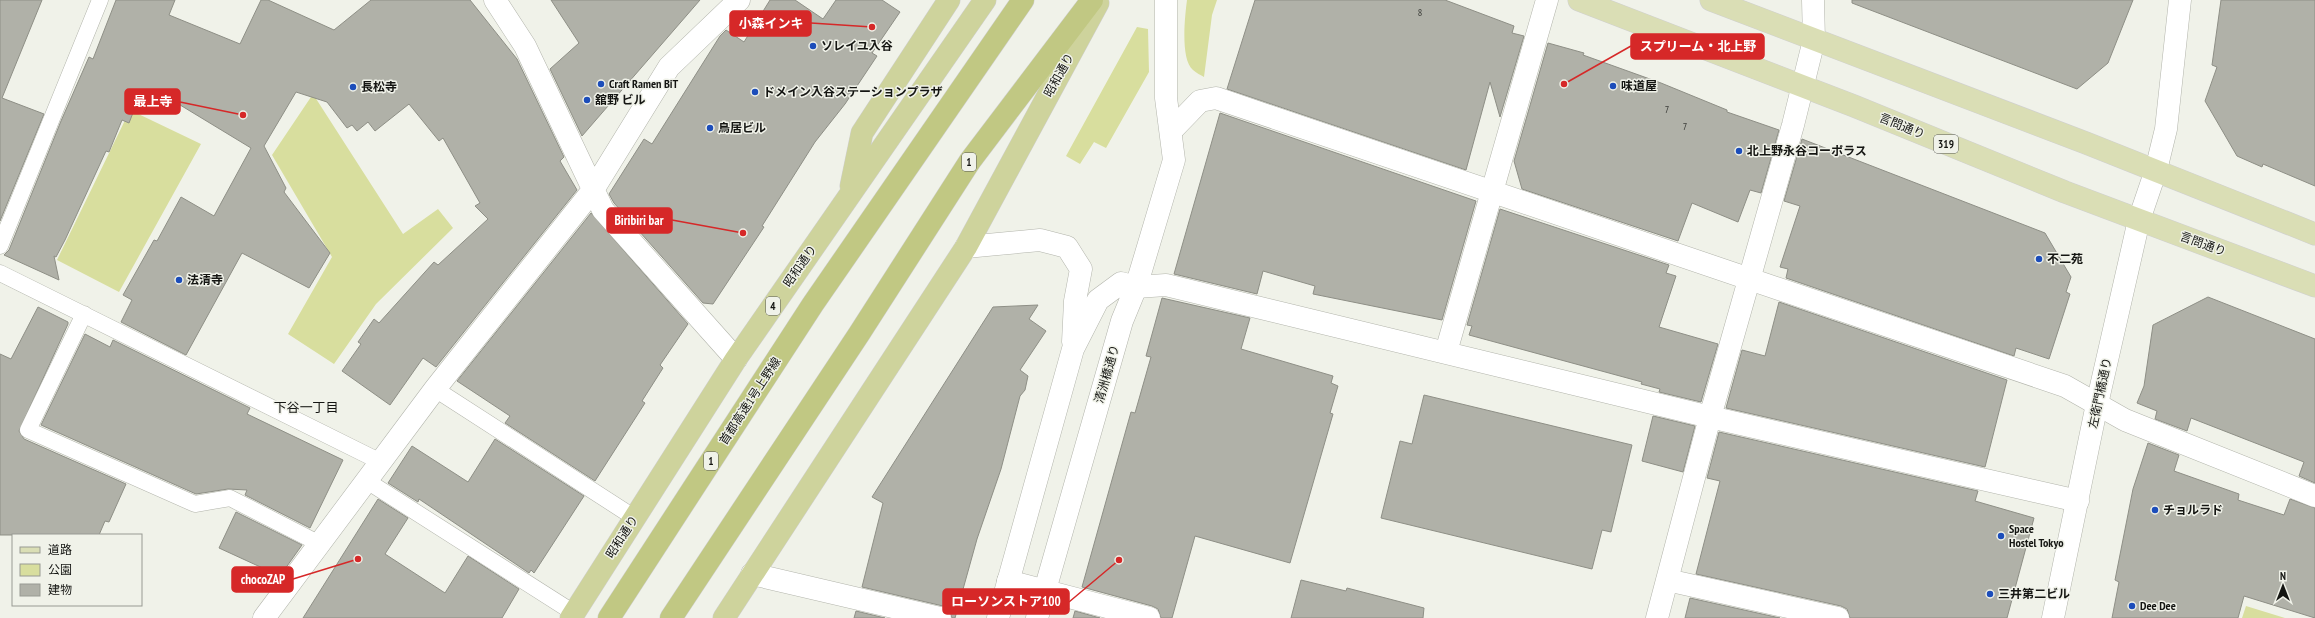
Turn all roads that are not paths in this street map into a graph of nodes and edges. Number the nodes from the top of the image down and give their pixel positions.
1 (100, 0) edge
2 (495, 0) edge
3 (739, 0) edge
4 (949, 0) edge
5 (985, 0) edge
6 (1023, 0) edge
7 (1092, 0) edge
8 (1100, 0) edge
9 (1166, 0) edge
10 (1547, 0) edge
11 (1578, 0) edge
12 (1711, 0) edge
13 (1812, 0) edge
14 (2180, 0) edge
15 (1814, 40) junction
16 (1802, 87) junction
17 (1171, 131) junction
18 (2156, 170) junction
19 (593, 190) junction
20 (1492, 193) junction
21 (849, 195) junction
22 (2139, 220) junction
23 (2315, 234) edge
24 (0, 246) edge
25 (966, 247) junction
26 (0, 273) edge
27 (1750, 279) junction
28 (2315, 286) edge
29 (1136, 287) junction
30 (84, 314) junction
31 (1073, 349) junction
32 (1446, 352) junction
33 (736, 359) junction
34 (435, 389) junction
35 (2097, 404) junction
36 (1710, 417) junction
37 (381, 462) junction
38 (367, 481) junction
39 (2315, 496) edge
40 (2078, 501) junction
41 (635, 518) junction
42 (320, 544) junction
43 (752, 574) junction
44 (1667, 580) junction
45 (1008, 581) junction
46 (1045, 590) junction
47 (572, 615) edge
48 (264, 618) edge
49 (609, 618) edge
50 (671, 618) edge
51 (724, 618) edge
52 (940, 618) edge
53 (998, 618) edge
54 (1037, 618) edge
55 (1150, 618) edge
56 (1657, 618) edge
57 (1838, 618) edge
58 (2054, 618) edge

1 - 24 lane
2 - 19 street
3 - 19 street
4 - 21 highway
5 - 21 highway, 昭和通り / 4
6 - 49 highway, 首都高速1号上野線 / 1
7 - 50 highway, 1
8 - 25 highway, 昭和通り
9 - 17 street, 清洲橋通り
10 - 20 street
11 - 16 main road, 言問通り / 319
12 - 15 main road
13 - 15 street
14 - 18 street, 左衛門橋通り
15 - 16 street
15 - 18 main road
16 - 22 main road, 言問通り / 319
16 - 27 street
17 - 20 street
17 - 29 street, 清洲橋通り
18 - 22 street, 左衛門橋通り
18 - 23 main road
19 - 33 street
19 - 34 street
20 - 27 street
20 - 32 street
21 - 33 highway, 昭和通り / 4
22 - 28 main road, 言問通り / 319
22 - 35 street, 左衛門橋通り
25 - 31 street
25 - 43 highway, 昭和通り
26 - 30 lane
27 - 35 street
27 - 36 street
29 - 31 street
29 - 32 street
29 - 46 street, 清洲橋通り
30 - 37 lane
30 - 42 lane
31 - 45 street
32 - 36 street
33 - 41 highway, 昭和通り / 4
34 - 37 street
34 - 41 lane
35 - 39 street
35 - 40 street, 左衛門橋通り
36 - 40 street
36 - 44 street
37 - 38 street
38 - 42 street
38 - 47 lane
40 - 58 street, 左衛門橋通り
41 - 47 highway, 昭和通り / 4
42 - 48 street
43 - 51 highway, 昭和通り
43 - 52 street
44 - 56 street
44 - 57 street
45 - 46 street
45 - 53 street
46 - 54 street, 清洲橋通り
46 - 55 street

